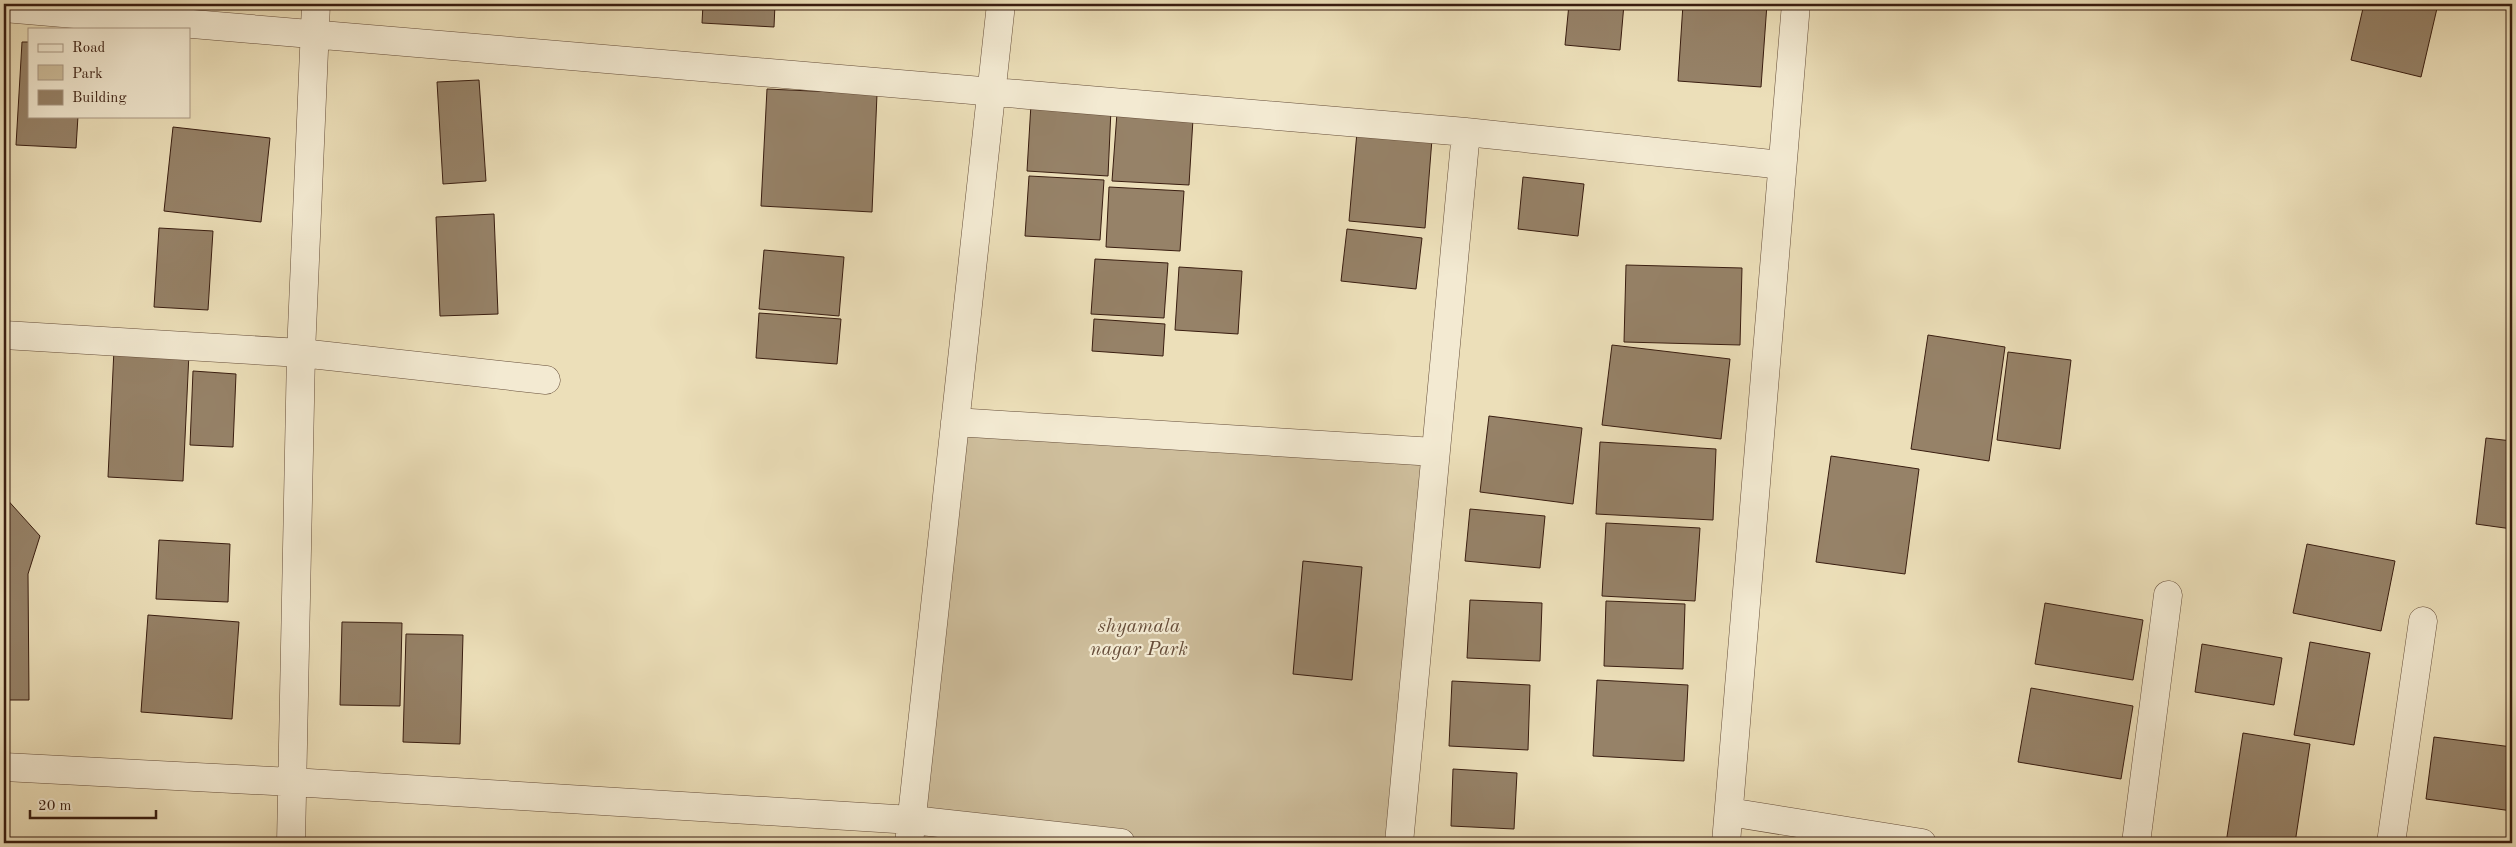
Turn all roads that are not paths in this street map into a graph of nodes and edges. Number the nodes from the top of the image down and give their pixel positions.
1 (316, 4) edge
2 (1001, 4) edge
3 (1796, 4) edge
4 (4, 8) edge
5 (316, 34) junction
6 (992, 92) junction
7 (1466, 132) junction
8 (1782, 165) junction
9 (4, 335) edge
10 (301, 353) junction
11 (546, 380) dead end
12 (955, 422) junction
13 (1435, 452) junction
14 (2168, 595) dead end
15 (2424, 622) dead end
16 (4, 767) edge
17 (292, 782) junction
18 (1729, 812) junction
19 (910, 831) edge
20 (291, 843) edge
21 (1122, 843) edge
22 (1399, 843) edge
23 (1726, 843) edge
24 (1922, 843) edge
25 (2136, 843) edge
26 (2391, 843) edge

1 - 5 street
2 - 6 street
3 - 8 street
4 - 5 street
5 - 6 street
5 - 10 street
6 - 7 street
6 - 12 street
7 - 8 street
7 - 13 street
8 - 18 street
9 - 10 street
10 - 11 street
10 - 17 street
12 - 13 street
12 - 19 street
13 - 22 street
14 - 25 street
15 - 26 street
16 - 17 street
17 - 19 street
17 - 20 street
18 - 23 street
18 - 24 street
19 - 21 street

